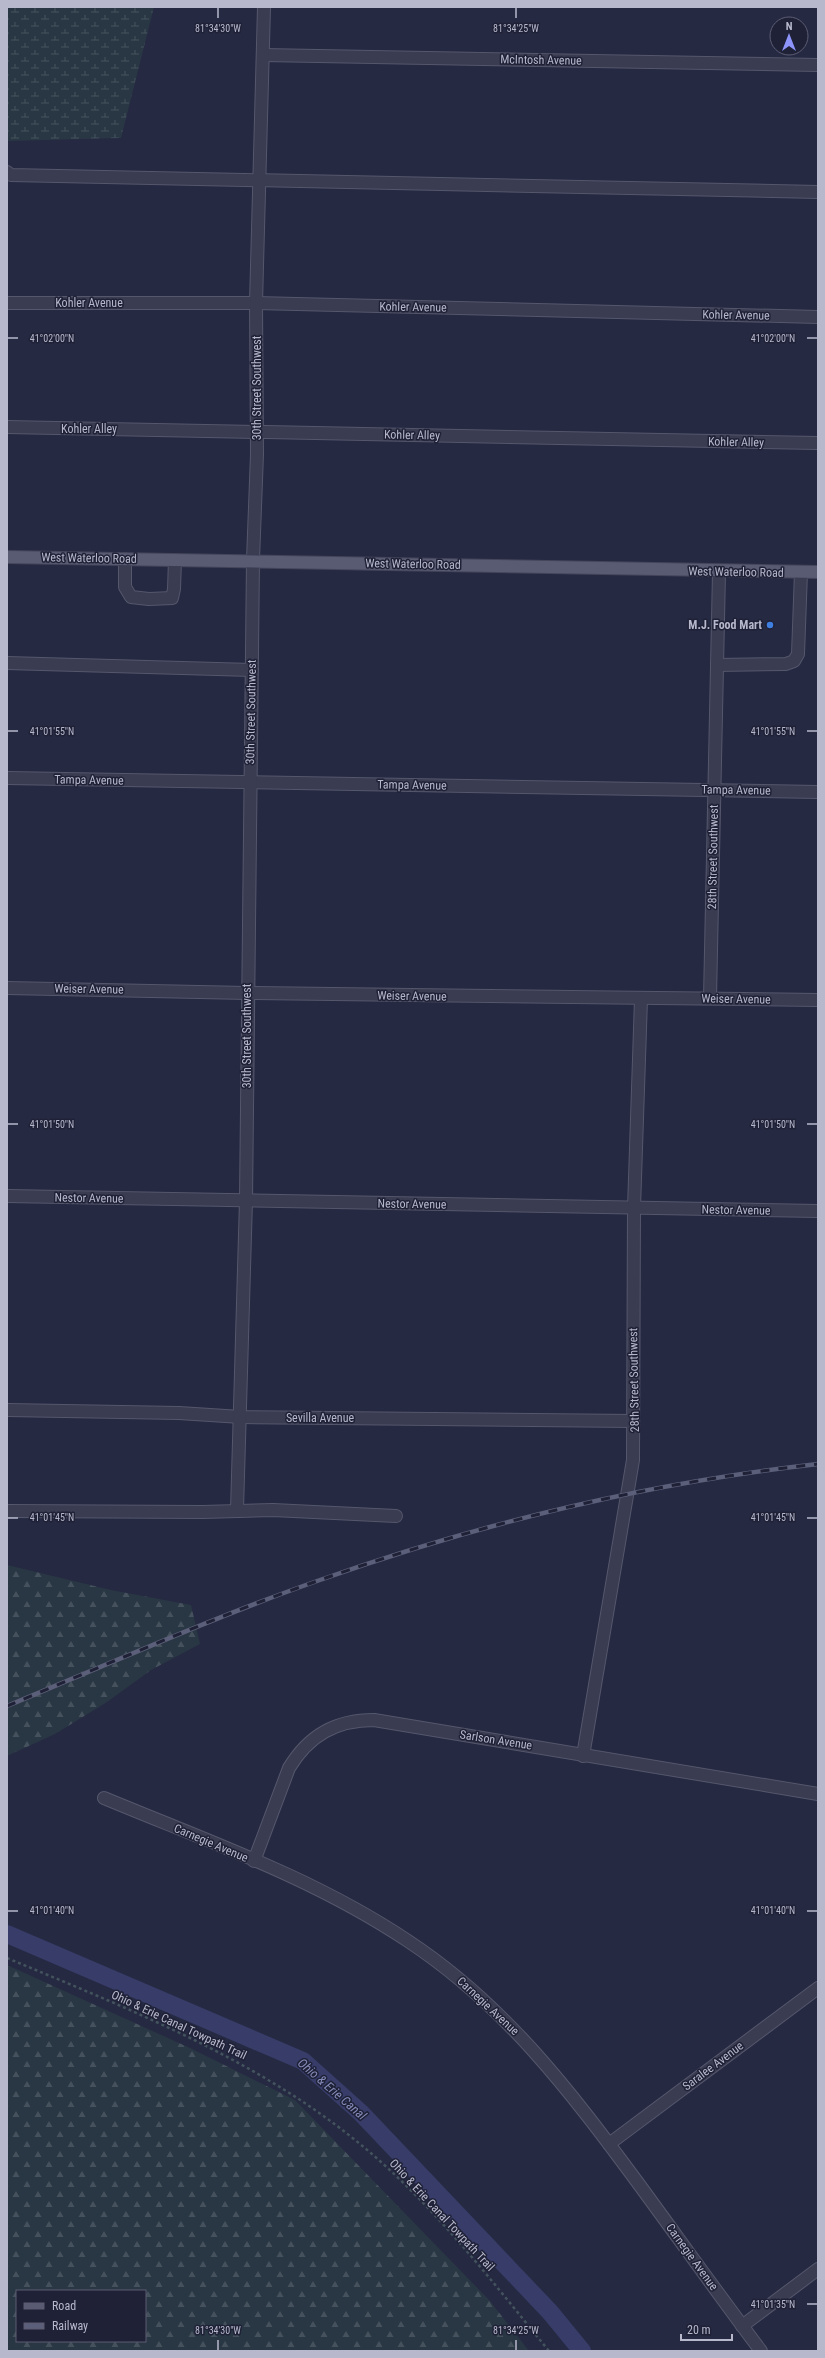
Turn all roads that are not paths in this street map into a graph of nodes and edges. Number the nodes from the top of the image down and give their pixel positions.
1 (264, 7) edge
2 (263, 55) junction
3 (818, 64) edge
4 (7, 172) edge
5 (259, 179) junction
6 (818, 192) edge
7 (256, 302) junction
8 (7, 303) edge
9 (818, 317) edge
10 (7, 427) edge
11 (257, 432) junction
12 (818, 443) edge
13 (7, 557) edge
14 (125, 559) junction
15 (174, 560) junction
16 (253, 560) junction
17 (719, 572) junction
18 (801, 572) junction
19 (818, 572) edge
20 (7, 663) edge
21 (717, 665) junction
22 (252, 670) junction
23 (7, 778) edge
24 (250, 783) junction
25 (715, 789) junction
26 (818, 792) edge
27 (7, 988) edge
28 (247, 993) junction
29 (710, 998) junction
30 (641, 999) junction
31 (818, 1000) edge
32 (7, 1196) edge
33 (246, 1200) junction
34 (634, 1208) junction
35 (818, 1211) edge
36 (7, 1410) edge
37 (241, 1417) junction
38 (633, 1421) junction
39 (237, 1510) junction
40 (7, 1511) edge
41 (396, 1516) dead end
42 (583, 1756) junction
43 (818, 1794) edge
44 (104, 1798) dead end
45 (254, 1861) junction
46 (818, 1988) edge
47 (609, 2144) junction
48 (818, 2269) edge
49 (742, 2326) junction
50 (761, 2351) edge

1 - 2 street, 30th Street Southwest
2 - 3 street, McIntosh Avenue
2 - 5 street, 30th Street Southwest
4 - 5 street
5 - 6 street
5 - 7 street, 30th Street Southwest
7 - 8 street, Kohler Avenue
7 - 9 street, Kohler Avenue
7 - 11 street, 30th Street Southwest
10 - 11 street, Kohler Alley
11 - 12 street, Kohler Alley
11 - 16 street, 30th Street Southwest
13 - 14 main road, West Waterloo Road
14 - 15 main road, West Waterloo Road
14 - 15 street
15 - 16 main road, West Waterloo Road
16 - 17 main road, West Waterloo Road
16 - 22 street, 30th Street Southwest
17 - 18 main road, West Waterloo Road
17 - 21 street, 28th Street Southwest
18 - 19 main road, West Waterloo Road
18 - 21 street
20 - 22 street
21 - 25 street, 28th Street Southwest
22 - 24 street, 30th Street Southwest
23 - 24 street, Tampa Avenue
24 - 25 street, Tampa Avenue
24 - 28 street, 30th Street Southwest
25 - 26 street, Tampa Avenue
25 - 29 street, 28th Street Southwest
27 - 28 street, Weiser Avenue
28 - 30 street, Weiser Avenue
28 - 33 street, 30th Street Southwest
29 - 30 street, Weiser Avenue
29 - 31 street, Weiser Avenue
30 - 34 street, 28th Street Southwest
32 - 33 street, Nestor Avenue
33 - 34 street, Nestor Avenue
33 - 37 street, 30th Street Southwest
34 - 35 street, Nestor Avenue
34 - 38 street, 28th Street Southwest
36 - 37 street, Sevilla Avenue
37 - 38 street, Sevilla Avenue
37 - 39 street, 30th Street Southwest
38 - 42 street, 28th Street Southwest
39 - 40 street
39 - 41 street
42 - 43 street, Sarlson Avenue
42 - 45 street, Sarlson Avenue
44 - 45 street, Carnegie Avenue
45 - 47 street, Carnegie Avenue
46 - 47 street, Saralee Avenue
47 - 49 street, Carnegie Avenue
48 - 49 street
49 - 50 street, Carnegie Avenue

